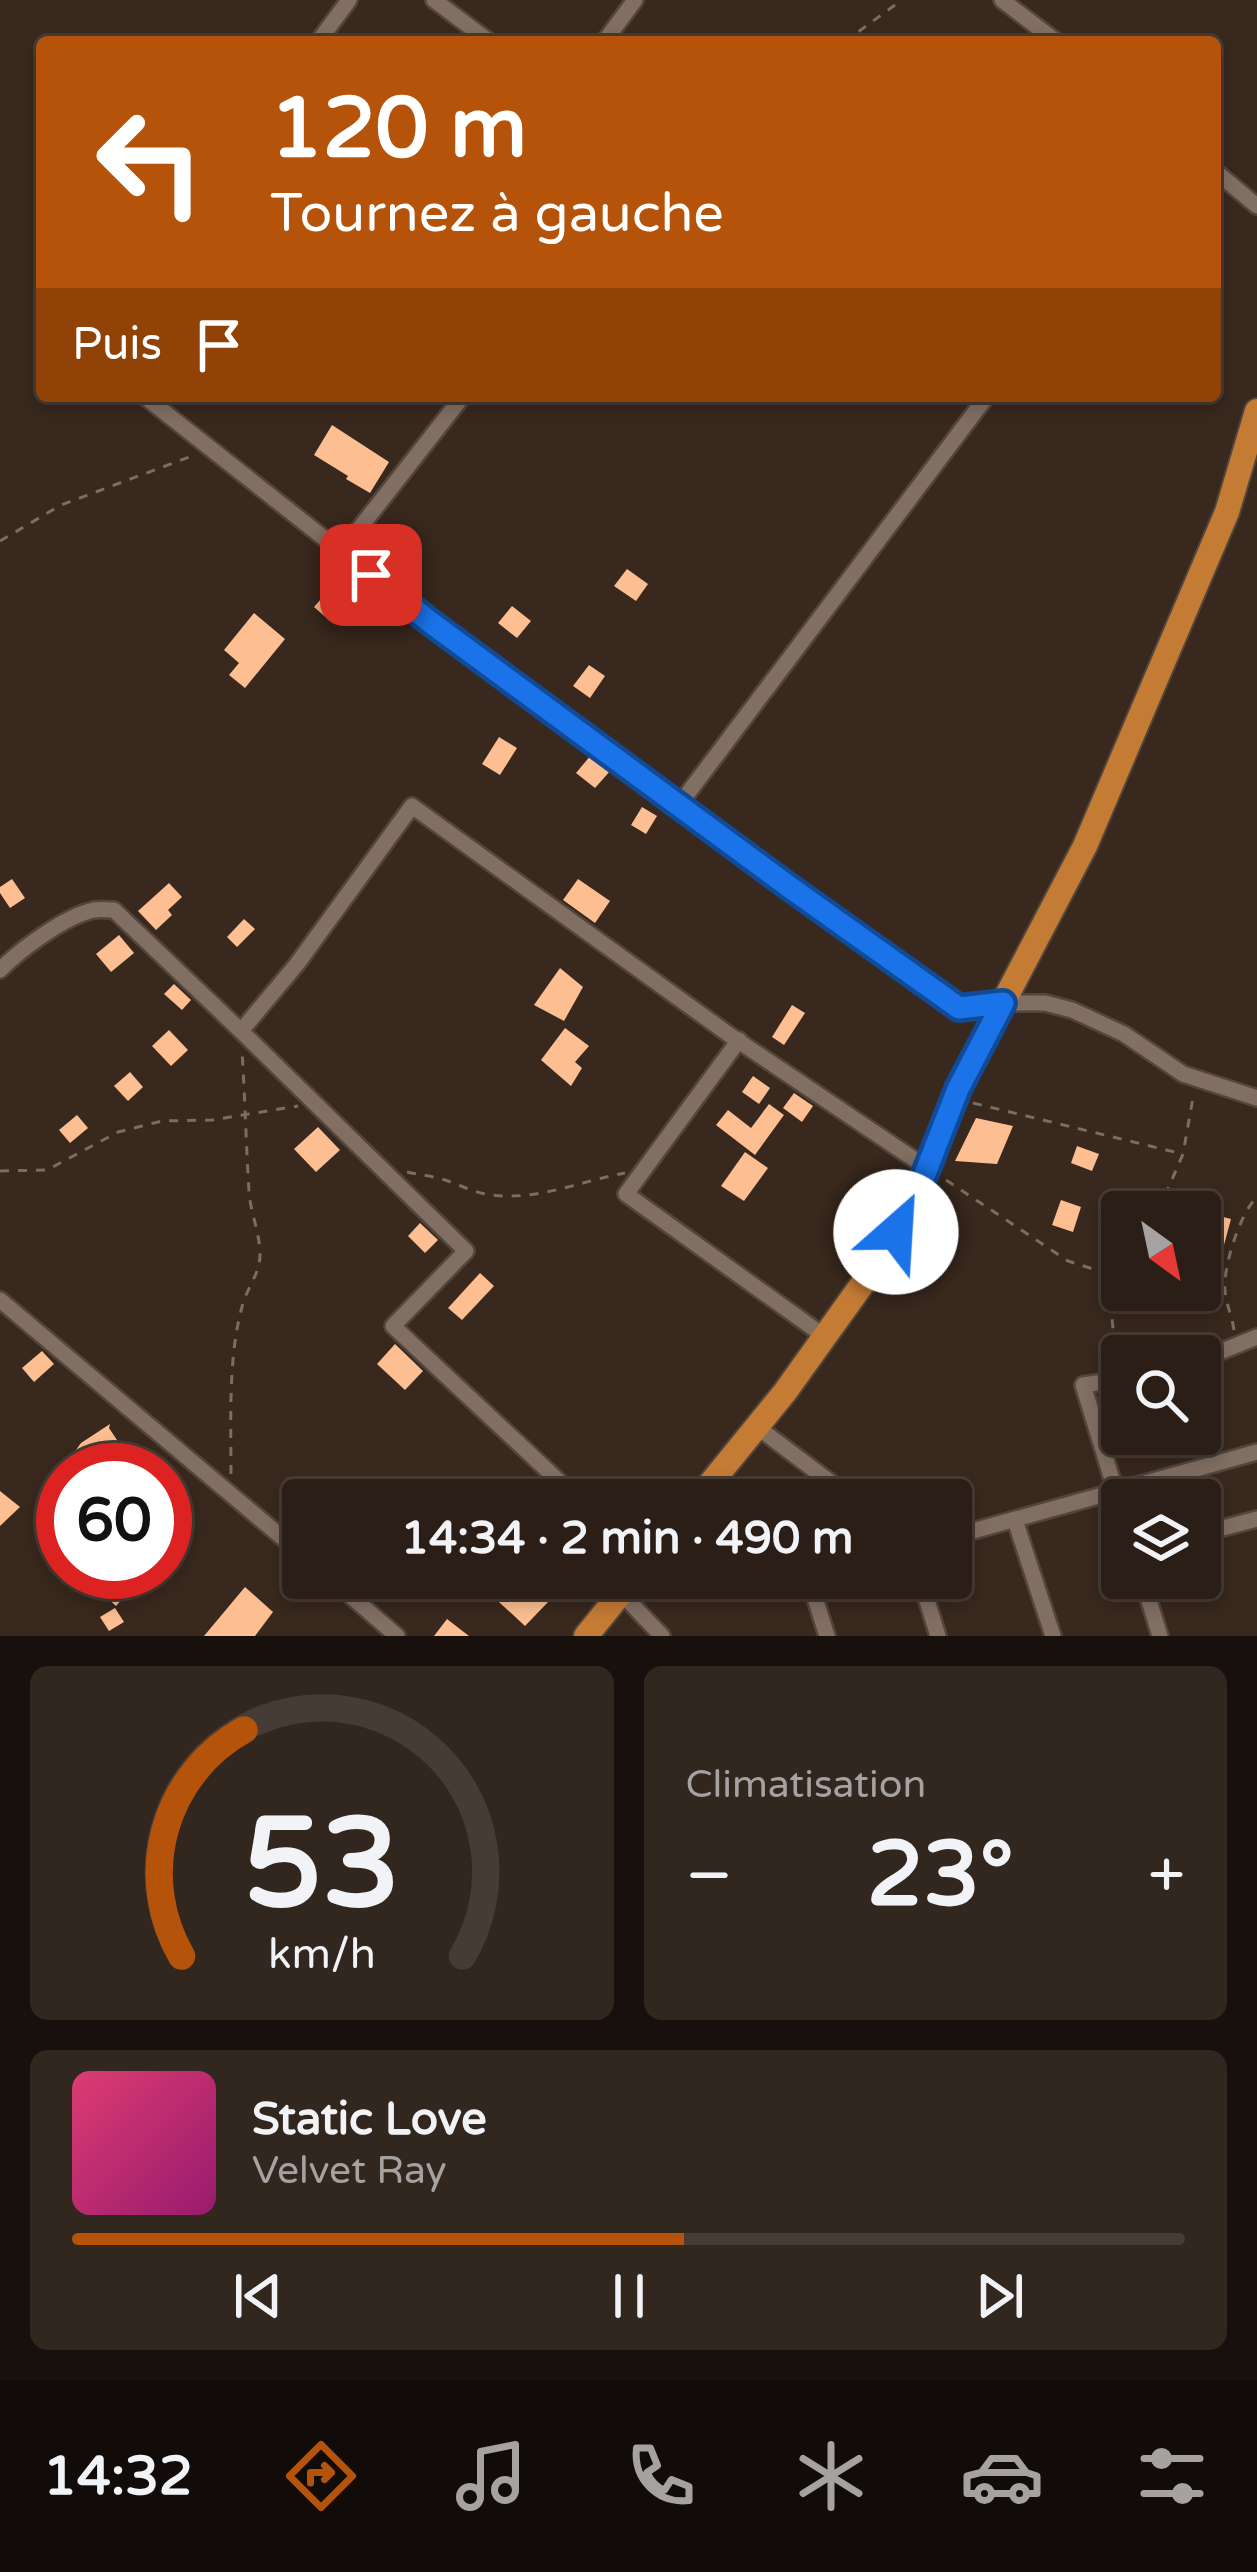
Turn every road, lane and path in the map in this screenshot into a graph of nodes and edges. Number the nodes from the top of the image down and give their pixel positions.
1 (349, 0) edge
2 (434, 0) edge
3 (635, 0) edge
4 (902, 0) edge
5 (1002, 0) edge
6 (322, 36) edge
7 (482, 36) edge
8 (608, 36) edge
9 (852, 36) edge
10 (1049, 36) edge
11 (1221, 176) edge
12 (1257, 206) edge
13 (152, 402) edge
14 (458, 402) edge
15 (982, 402) edge
16 (1257, 411) edge
17 (211, 449) junction
18 (0, 541) edge
19 (341, 552) junction
20 (680, 805) junction
21 (0, 970) edge
22 (1003, 1003) junction
23 (241, 1031) junction
24 (739, 1040) junction
25 (1197, 1078) junction
26 (1257, 1098) edge
27 (954, 1099) junction
28 (315, 1103) junction
29 (248, 1115) junction
30 (1183, 1154) junction
31 (382, 1168) junction
32 (927, 1168) junction
33 (644, 1169) junction
34 (0, 1172) edge
35 (1167, 1191) edge
36 (1257, 1197) edge
37 (1101, 1267) edge
38 (0, 1300) edge
39 (824, 1336) junction
40 (1257, 1337) edge
41 (1237, 1346) junction
42 (1221, 1352) edge
43 (1101, 1382) edge
44 (756, 1426) junction
45 (1101, 1442) edge
46 (1257, 1452) edge
47 (557, 1479) edge
48 (714, 1479) edge
49 (826, 1479) edge
50 (1162, 1479) edge
51 (231, 1493) junction
52 (1101, 1496) edge
53 (1257, 1519) edge
54 (1015, 1520) junction
55 (1221, 1528) edge
56 (972, 1531) edge
57 (282, 1537) edge
58 (354, 1599) edge
59 (616, 1599) edge
60 (636, 1599) edge
61 (815, 1599) edge
62 (927, 1599) edge
63 (1149, 1599) edge
64 (397, 1636) edge
65 (586, 1636) edge
66 (662, 1636) edge
67 (826, 1636) edge
68 (938, 1636) edge
69 (1053, 1636) edge
70 (1160, 1636) edge

1 - 6 street
2 - 7 street
3 - 8 street
4 - 9 path
5 - 10 street
11 - 12 street
13 - 17 street
14 - 19 street
15 - 20 street
16 - 22 main road
17 - 18 path
17 - 19 street
19 - 20 street
20 - 22 street
21 - 23 street
22 - 25 street
22 - 27 main road
23 - 24 street
23 - 28 street
23 - 29 path
24 - 32 street
24 - 33 street
25 - 26 street
25 - 30 path
27 - 30 path
27 - 32 main road
28 - 29 path
28 - 31 street
29 - 34 path
29 - 51 path
30 - 35 path
31 - 33 path
31 - 47 street
32 - 37 path
32 - 39 main road
33 - 39 street
36 - 41 path
38 - 51 street
39 - 44 main road
40 - 41 street
41 - 42 street
43 - 45 street
44 - 48 main road
44 - 49 street
46 - 50 street
51 - 57 street
52 - 54 street
53 - 55 street
54 - 56 street
54 - 69 street
58 - 64 street
59 - 65 main road
60 - 66 street
61 - 67 street
62 - 68 street
63 - 70 street

